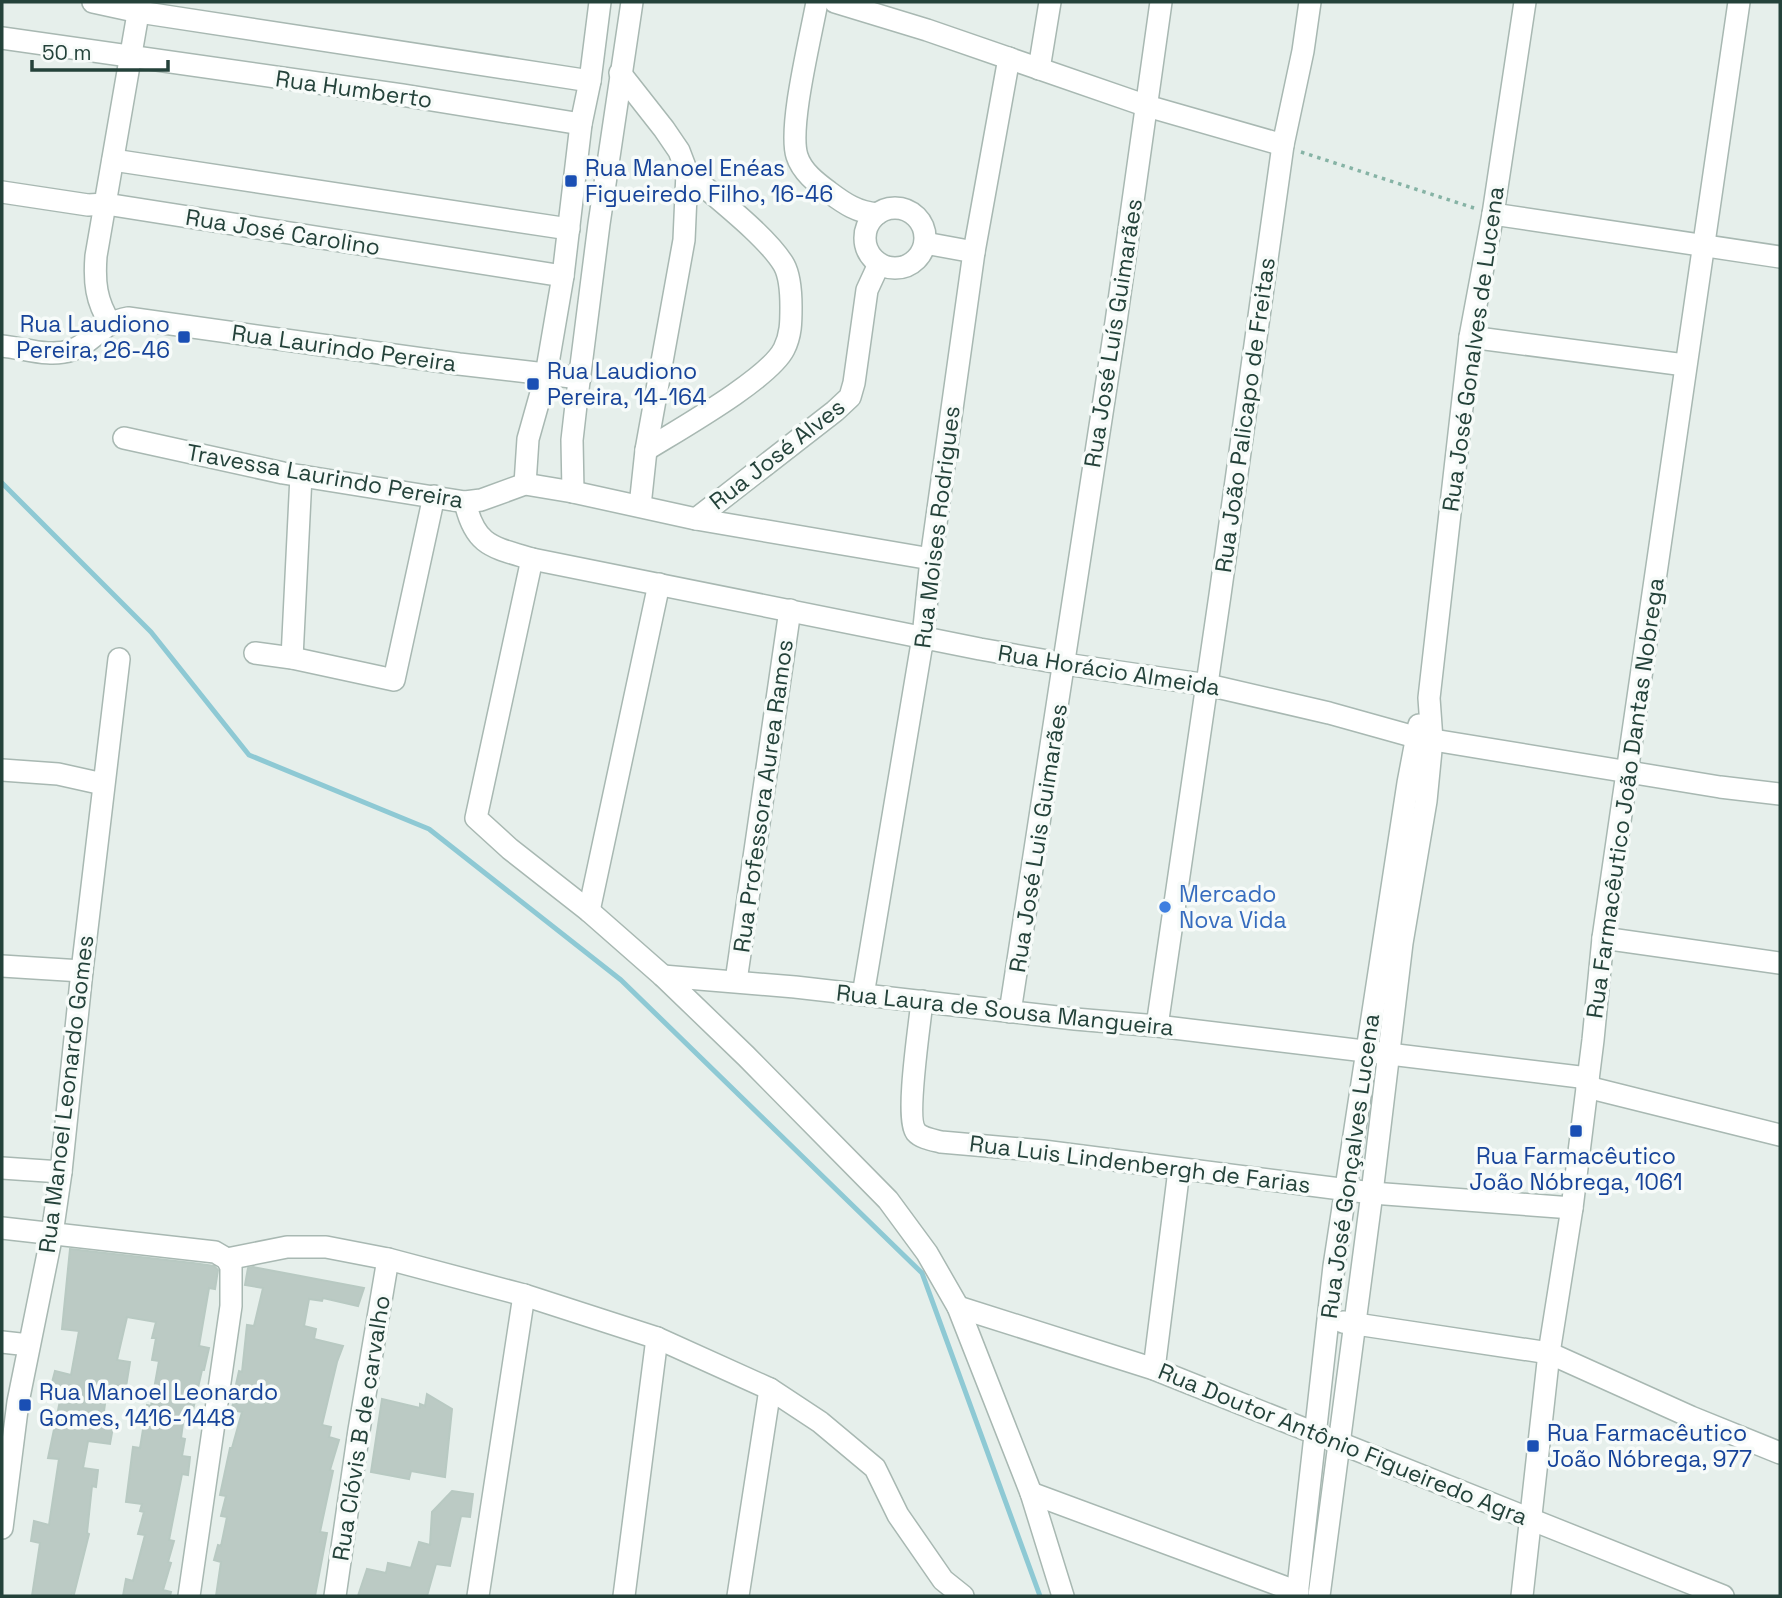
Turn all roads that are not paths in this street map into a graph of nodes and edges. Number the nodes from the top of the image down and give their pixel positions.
1 (93, 2) edge
2 (600, 2) edge
3 (632, 2) edge
4 (817, 2) edge
5 (835, 2) edge
6 (1050, 2) edge
7 (1161, 2) edge
8 (1310, 2) edge
9 (1525, 2) edge
10 (1739, 2) edge
11 (140, 7) edge
12 (2, 38) edge
13 (130, 57) junction
14 (1009, 58) junction
15 (1039, 69) junction
16 (620, 74) junction
17 (590, 81) junction
18 (1147, 106) junction
19 (581, 124) junction
20 (1283, 145) junction
21 (113, 160) junction
22 (687, 172) junction
23 (2, 192) edge
24 (106, 204) junction
25 (877, 214) junction
26 (1493, 214) junction
27 (569, 229) junction
28 (925, 243) junction
29 (1702, 245) junction
30 (974, 252) junction
31 (1780, 257) edge
32 (879, 264) junction
33 (563, 276) junction
34 (110, 323) junction
35 (1470, 337) junction
36 (2, 346) edge
37 (1685, 365) junction
38 (546, 375) junction
39 (580, 378) junction
40 (124, 438) dead end
41 (646, 450) junction
42 (301, 476) junction
43 (525, 484) junction
44 (573, 492) junction
45 (434, 496) junction
46 (465, 502) junction
47 (640, 506) junction
48 (696, 519) junction
49 (532, 559) junction
50 (931, 559) junction
51 (659, 584) junction
52 (790, 610) junction
53 (923, 637) junction
54 (255, 653) dead end
55 (292, 657) junction
56 (119, 659) dead end
57 (1065, 664) junction
58 (1208, 685) junction
59 (1424, 738) junction
60 (2, 770) edge
61 (1628, 771) junction
62 (103, 784) junction
63 (1780, 794) edge
64 (589, 911) junction
65 (1603, 938) junction
66 (1780, 963) edge
67 (2, 966) edge
68 (82, 971) junction
69 (663, 976) junction
70 (736, 981) junction
71 (863, 995) junction
72 (922, 1001) junction
73 (1010, 1012) junction
74 (1157, 1026) junction
75 (1367, 1050) junction
76 (1389, 1054) junction
77 (1588, 1082) junction
78 (1780, 1135) edge
79 (2, 1168) edge
80 (1179, 1170) junction
81 (61, 1172) junction
82 (1345, 1188) junction
83 (1373, 1193) junction
84 (1572, 1208) junction
85 (2, 1228) edge
86 (52, 1234) junction
87 (227, 1259) junction
88 (387, 1259) junction
89 (524, 1295) junction
90 (958, 1307) junction
91 (1327, 1320) junction
92 (1355, 1324) junction
93 (657, 1338) junction
94 (2, 1342) edge
95 (29, 1345) junction
96 (1549, 1353) junction
97 (1154, 1369) junction
98 (770, 1389) junction
99 (1314, 1434) junction
100 (1338, 1442) junction
101 (8, 1444) edge
102 (1780, 1453) edge
103 (1031, 1493) junction
104 (1532, 1519) junction
105 (2, 1528) edge
106 (1297, 1594) edge
107 (189, 1596) edge
108 (335, 1596) edge
109 (478, 1596) edge
110 (624, 1596) edge
111 (738, 1596) edge
112 (963, 1596) edge
113 (1063, 1596) edge
114 (1319, 1596) edge
115 (1522, 1596) edge
116 (1723, 1596) edge

1 - 11 street, Rua Humberto
2 - 17 street
3 - 16 street
4 - 25 street
5 - 14 street
6 - 15 street
7 - 18 street, Rua José Luís Guimarães
8 - 20 street, Rua João Palicapo de Freitas
9 - 26 street, Rua José Gonalves de Lucena
10 - 29 street, Rua Farmacêutico João Dantas Nobrega
11 - 13 street
11 - 17 street, Rua Humberto
12 - 13 street, Rua Humberto
13 - 19 street, Rua Humberto
13 - 21 street
14 - 15 street
14 - 30 street, Rua Moises Rodrigues
15 - 18 street
16 - 22 street
16 - 39 street
17 - 19 street
18 - 20 street
18 - 57 street, Rua José Luís Guimarães
19 - 27 street
20 - 58 street, Rua João Palicapo de Freitas
21 - 24 street
21 - 27 street, Rua José Carolino
22 - 41 street
22 - 41 street
23 - 24 street, Rua José Carolino
24 - 33 street, Rua José Carolino
24 - 34 street
25 - 28 street
25 - 32 street
26 - 29 street
26 - 35 street, Rua José Gonalves de Lucena
27 - 33 street
28 - 30 street
28 - 32 street
29 - 31 street
29 - 37 street, Rua Farmacêutico João Dantas Nobrega
30 - 50 street, Rua Moises Rodrigues
32 - 48 street, Rua José Alves
33 - 38 street
34 - 36 street
34 - 38 street, Rua Laurindo Pereira
35 - 37 street
35 - 59 street, Rua José Gonalves de Lucena
37 - 61 street, Rua Farmacêutico João Dantas Nobrega
38 - 39 street, Rua Laurindo Pereira
38 - 43 street
39 - 44 street
40 - 42 street, Travessa Laurindo Pereira
41 - 47 street
42 - 45 street, Travessa Laurindo Pereira
42 - 55 street
43 - 44 street
43 - 46 street, Travessa Laurindo Pereira
44 - 47 street
45 - 46 street, Travessa Laurindo Pereira
45 - 55 street
46 - 49 street, Rua Horácio Almeida
47 - 48 street
48 - 50 street
49 - 51 street, Rua Horácio Almeida
49 - 64 street
50 - 53 street, Rua Moises Rodrigues
51 - 52 street, Rua Horácio Almeida
51 - 64 street
52 - 53 street, Rua Horácio Almeida
52 - 70 street, Rua Professora Aurea Ramos
53 - 57 street, Rua Horácio Almeida
53 - 71 street, Rua Moises Rodrigues
54 - 55 street
56 - 62 street, Rua Manoel Leonardo Gomes
57 - 58 street, Rua Horácio Almeida
57 - 73 street, Rua José Luis Guimarães
58 - 59 street, Rua Horácio Almeida
58 - 74 street, Rua João Palicapo de Freitas
59 - 61 street, Rua Horácio Almeida
59 - 75 street, Rua José Gonçalves Lucena
59 - 76 street, Rua José Gonçalves Lucena
60 - 62 street
61 - 63 street, Rua Horácio Almeida
61 - 65 street, Rua Farmacêutico João Dantas Nobrega
62 - 68 street, Rua Manoel Leonardo Gomes
64 - 69 street
65 - 66 street
65 - 77 street, Rua Farmacêutico João Dantas Nobrega
67 - 68 street
68 - 81 street, Rua Manoel Leonardo Gomes
69 - 70 street, Rua Laura de Sousa Mangueira
69 - 90 street
70 - 71 street, Rua Laura de Sousa Mangueira
71 - 72 street, Rua Laura de Sousa Mangueira
72 - 73 street, Rua Laura de Sousa Mangueira
72 - 80 street, Rua Luis Lindenbergh de Farias
73 - 74 street, Rua Laura de Sousa Mangueira
74 - 75 street, Rua Laura de Sousa Mangueira
75 - 76 street, Rua Laura de Sousa Mangueira
75 - 82 street, Rua José Gonçalves Lucena
76 - 77 street, Rua Laura de Sousa Mangueira
76 - 83 street, Rua José Gonçalves Lucena
77 - 78 street, Rua Laura de Sousa Mangueira
77 - 84 street, Rua Farmacêutico João Dantas Nobrega
79 - 81 street
80 - 82 street, Rua Luis Lindenbergh de Farias
80 - 97 street
81 - 86 street, Rua Manoel Leonardo Gomes
82 - 83 street, Rua Luis Lindenbergh de Farias
82 - 91 street, Rua José Gonçalves Lucena
83 - 84 street, Rua Luis Lindenbergh de Farias
83 - 92 street, Rua José Gonçalves Lucena
84 - 96 street, Rua Farmacêutico João Dantas Nobrega
85 - 86 street
86 - 87 street
86 - 95 street, Rua Manoel Leonardo Gomes
87 - 88 street
87 - 107 street
88 - 89 street
88 - 108 street, Rua Clóvis B de carvalho
89 - 93 street
89 - 109 street
90 - 97 street, Rua Doutor Antônio Figueiredo Agra
90 - 103 street
91 - 92 street
91 - 99 street, Rua José Gonçalves Lucena
92 - 96 street
92 - 100 street, Rua José Gonçalves Lucena
93 - 98 street
93 - 110 street
94 - 95 street
95 - 101 street, Rua Manoel Leonardo Gomes
96 - 102 street
96 - 104 street, Rua Farmacêutico João Dantas Nobrega
97 - 99 street, Rua Doutor Antônio Figueiredo Agra
98 - 111 street
98 - 112 street
99 - 100 street, Rua Doutor Antônio Figueiredo Agra
99 - 106 street, Rua José Gonçalves Lucena
100 - 104 street, Rua Doutor Antônio Figueiredo Agra
100 - 114 street, Rua José Gonçalves Lucena
101 - 105 street, Rua Manoel Leonardo Gomes
103 - 106 street
103 - 113 street
104 - 115 street, Rua Farmacêutico João Dantas Nobrega
104 - 116 street, Rua Doutor Antônio Figueiredo Agra

